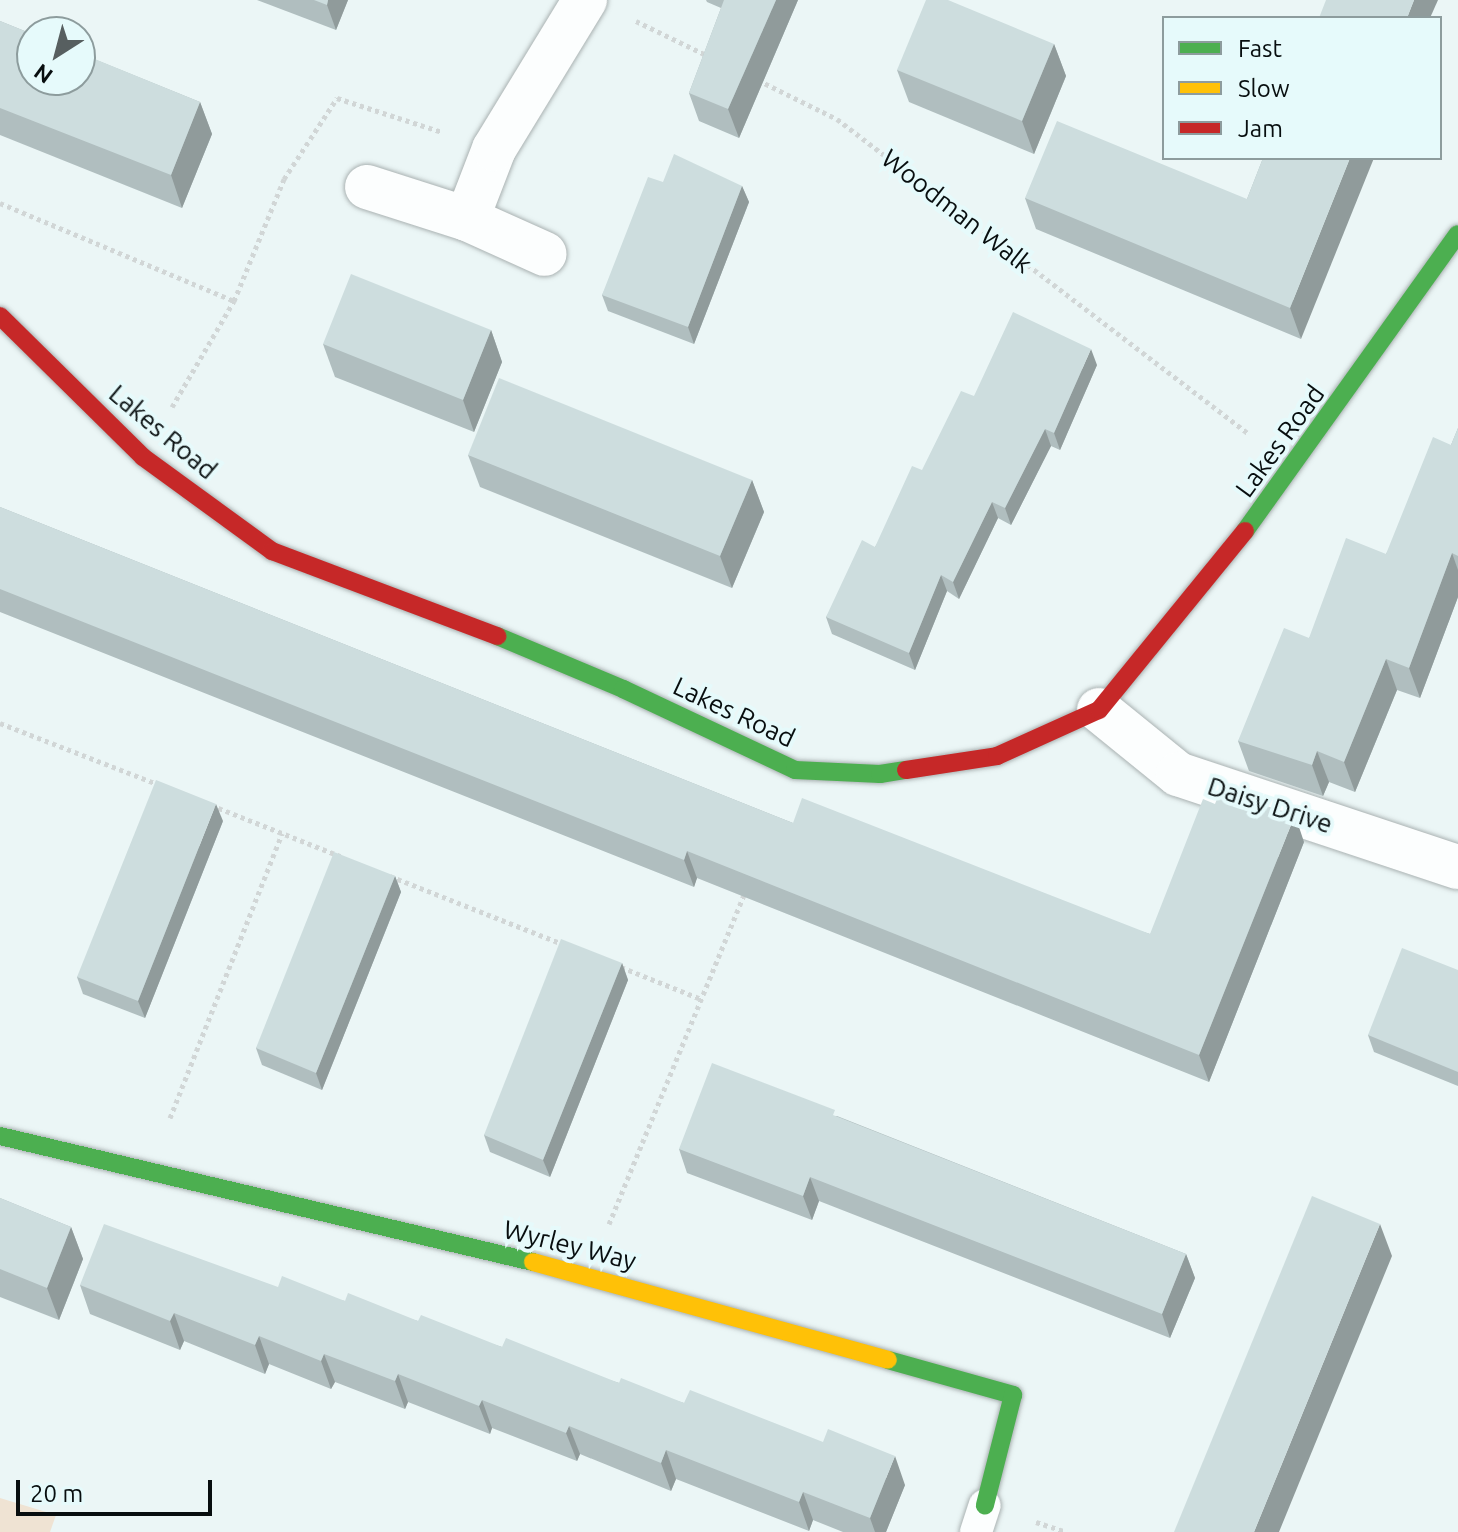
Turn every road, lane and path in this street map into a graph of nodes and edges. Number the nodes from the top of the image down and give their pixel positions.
1 (585, 0) edge
2 (634, 20) dead end
3 (715, 59) edge
4 (756, 79) edge
5 (494, 149) junction
6 (367, 187) dead end
7 (0, 203) edge
8 (467, 219) junction
9 (1458, 234) edge
10 (545, 254) dead end
11 (234, 301) junction
12 (0, 316) edge
13 (143, 457) junction
14 (1294, 468) junction
15 (1099, 710) junction
16 (0, 723) edge
17 (163, 786) edge
18 (208, 804) edge
19 (282, 833) junction
20 (354, 862) edge
21 (1458, 867) edge
22 (383, 873) edge
23 (748, 885) edge
24 (571, 948) edge
25 (615, 965) edge
26 (701, 999) junction
27 (0, 1136) edge
28 (149, 1171) junction
29 (588, 1275) junction
30 (980, 1519) edge

1 - 5 street
2 - 3 path
4 - 14 path, Woodman Walk
5 - 8 street
5 - 11 path
6 - 8 street
7 - 11 path
8 - 10 street
9 - 14 street, Lakes Road
11 - 13 path
12 - 13 street, Lakes Road
13 - 15 street, Lakes Road
14 - 15 street, Lakes Road
15 - 21 street, Daisy Drive
16 - 17 path
18 - 19 path
19 - 20 path
19 - 28 path
22 - 24 path
23 - 26 path
25 - 26 path
26 - 29 path
27 - 28 street, Wyrley Way
28 - 29 street, Wyrley Way
29 - 30 street, Wyrley Way

